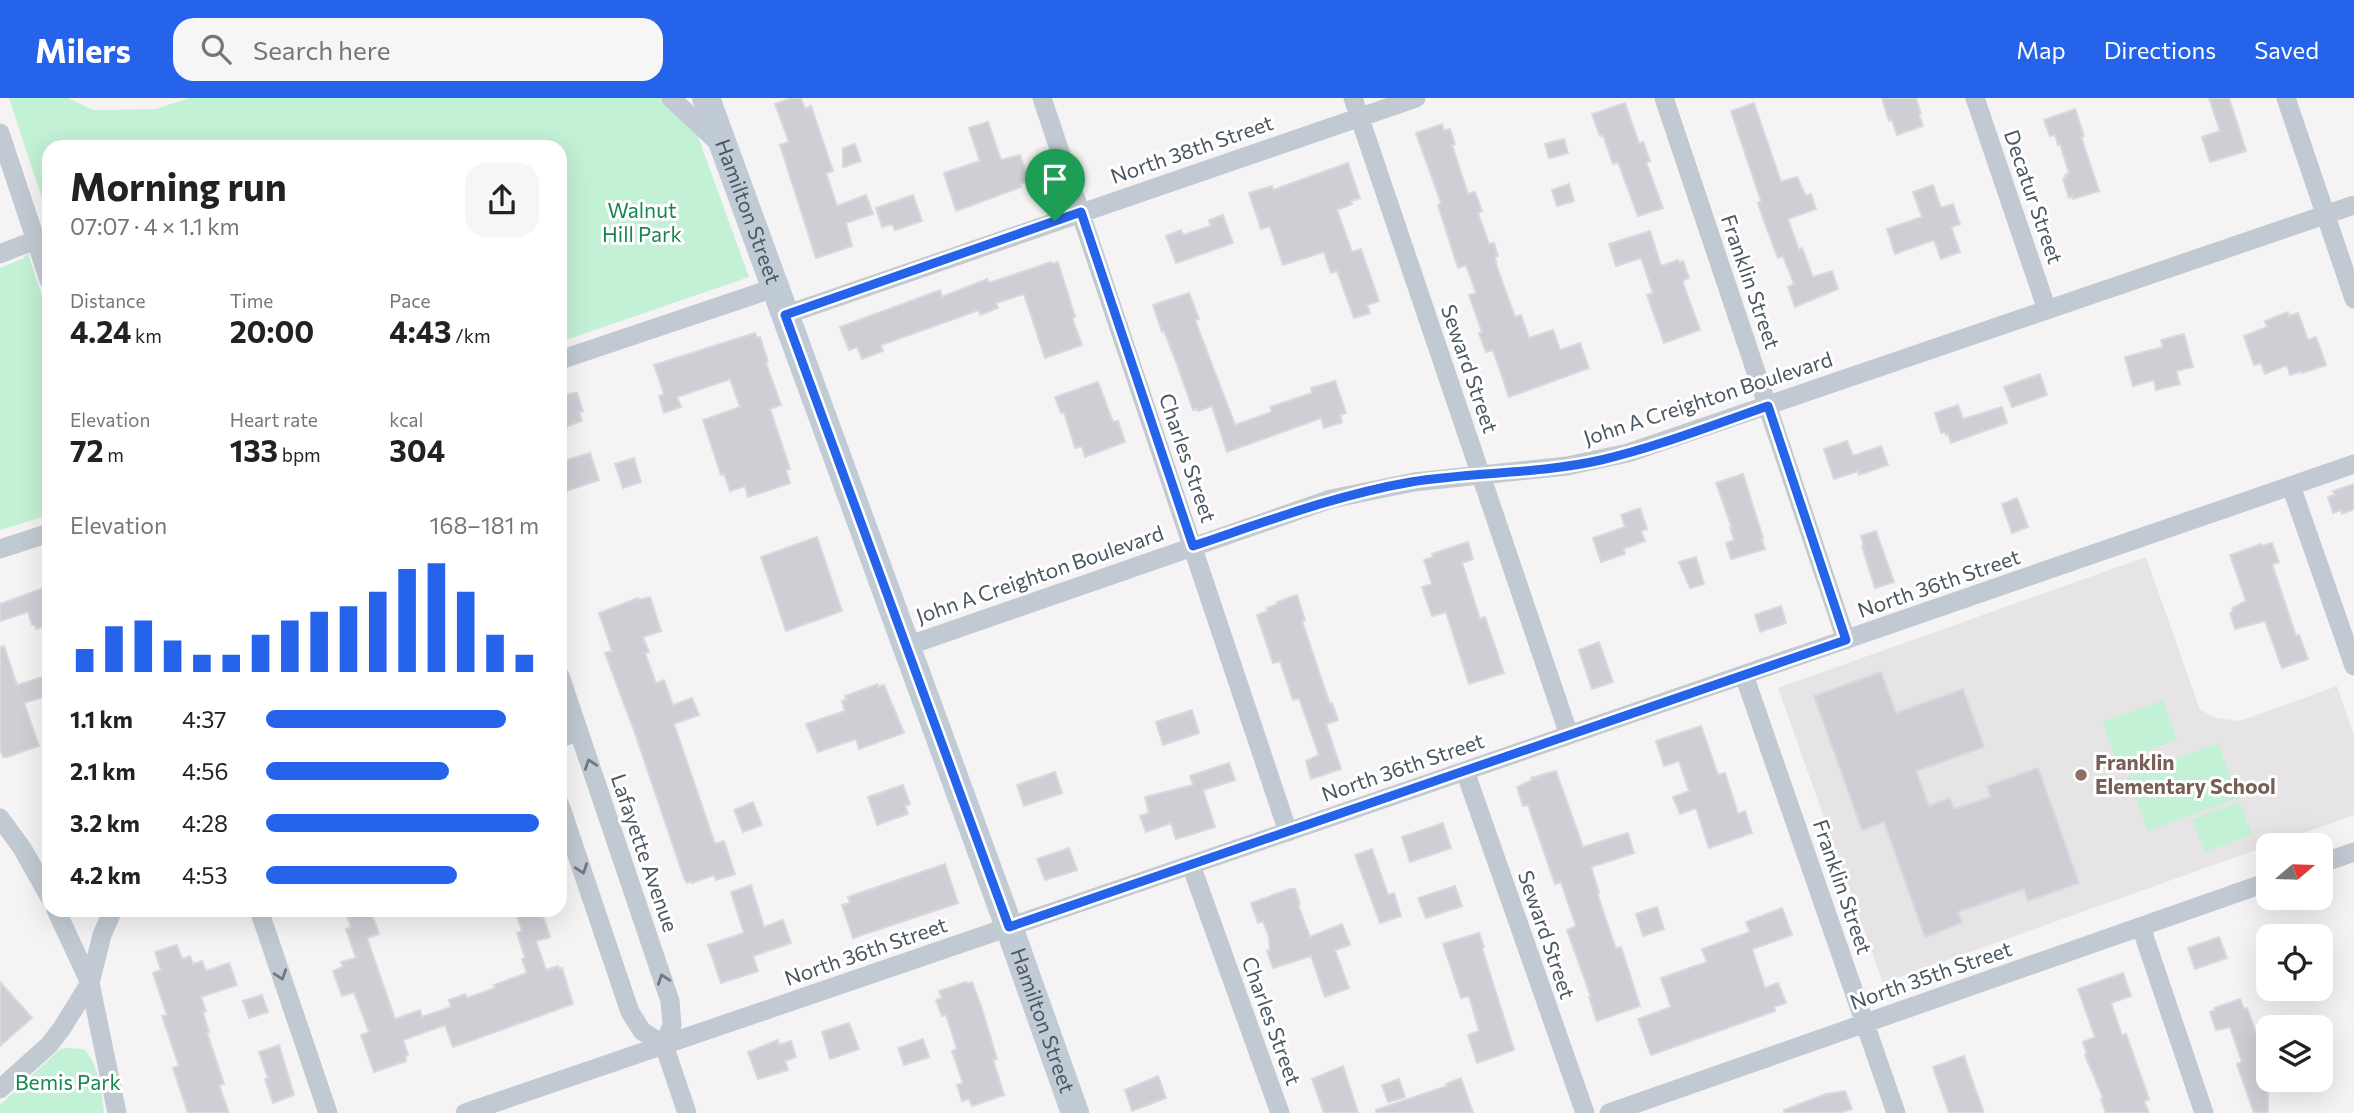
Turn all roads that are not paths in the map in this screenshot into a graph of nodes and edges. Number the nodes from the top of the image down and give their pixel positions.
1 (671, 98) edge
2 (706, 98) edge
3 (1042, 98) edge
4 (1353, 98) edge
5 (1416, 98) edge
6 (1664, 98) edge
7 (1975, 98) edge
8 (2286, 98) edge
9 (1359, 117) junction
10 (0, 133) edge
11 (725, 149) junction
12 (2354, 205) edge
13 (1081, 212) junction
14 (2325, 215) junction
15 (35, 240) junction
16 (0, 254) edge
17 (42, 260) edge
18 (775, 288) junction
19 (2354, 299) edge
20 (2047, 310) junction
21 (785, 315) junction
22 (567, 358) edge
23 (1768, 406) junction
24 (2354, 464) edge
25 (1481, 474) junction
26 (2291, 485) junction
27 (42, 535) edge
28 (1193, 546) junction
29 (0, 548) edge
30 (1846, 640) junction
31 (906, 646) junction
32 (2354, 666) edge
33 (1744, 675) junction
34 (569, 735) edge
35 (1569, 735) junction
36 (1465, 771) junction
37 (0, 818) edge
38 (567, 826) edge
39 (1288, 832) junction
40 (2354, 852) edge
41 (2333, 859) edge
42 (1191, 865) junction
43 (42, 884) edge
44 (2256, 886) edge
45 (59, 917) edge
46 (110, 917) edge
47 (261, 917) edge
48 (1009, 927) junction
49 (2141, 927) junction
50 (90, 983) junction
51 (1865, 1023) junction
52 (664, 1045) junction
53 (0, 1089) edge
54 (117, 1113) edge
55 (328, 1113) edge
56 (465, 1113) edge
57 (687, 1113) edge
58 (1075, 1113) edge
59 (1280, 1113) edge
60 (1585, 1113) edge
61 (1609, 1113) edge
62 (1896, 1113) edge
63 (2204, 1113) edge

1 - 11 street
2 - 11 main road, Hamilton Street
3 - 13 street, Charles Street
4 - 9 street, Seward Street
5 - 9 street, North 38th Street
6 - 23 street, Franklin Street
7 - 20 street, Decatur Street
8 - 14 street
9 - 13 street, North 38th Street
9 - 25 street, Seward Street
10 - 15 street
11 - 18 main road, Hamilton Street
12 - 14 street, John A Creighton Boulevard
13 - 21 street, North 38th Street
13 - 28 street, Charles Street
14 - 19 street
14 - 20 street, John A Creighton Boulevard
15 - 16 street
15 - 17 street
18 - 21 main road, Hamilton Street
18 - 22 street
20 - 23 street, John A Creighton Boulevard
21 - 31 main road, Hamilton Street
23 - 25 street, John A Creighton Boulevard
23 - 30 street, Franklin Street
24 - 26 street, North 36th Street
25 - 28 street, John A Creighton Boulevard
25 - 35 street, Seward Street
26 - 30 street, North 36th Street
26 - 32 street
27 - 29 street
28 - 31 street, John A Creighton Boulevard
28 - 39 street, Charles Street
30 - 33 street, North 36th Street
31 - 48 main road, Hamilton Street
33 - 35 street, North 36th Street
33 - 51 street, Franklin Street
52 -> 34 street, Lafayette Avenue
35 - 36 street, North 36th Street
36 - 39 street, North 36th Street
36 - 60 street, Seward Street
37 - 43 street
38 -> 52 street
39 - 42 street, North 36th Street
40 - 41 street
42 - 48 street, North 36th Street
42 - 59 street, Charles Street
44 - 49 street, North 35th Street
45 - 50 street
46 - 50 street
47 -> 55 street
48 - 52 street, North 36th Street
48 - 58 main road, Hamilton Street
49 - 51 street, North 35th Street
49 - 63 street
50 - 53 street
50 - 54 street
51 - 61 street, North 35th Street
51 - 62 street, Franklin Street
52 - 56 street, North 36th Street
52 - 57 street

